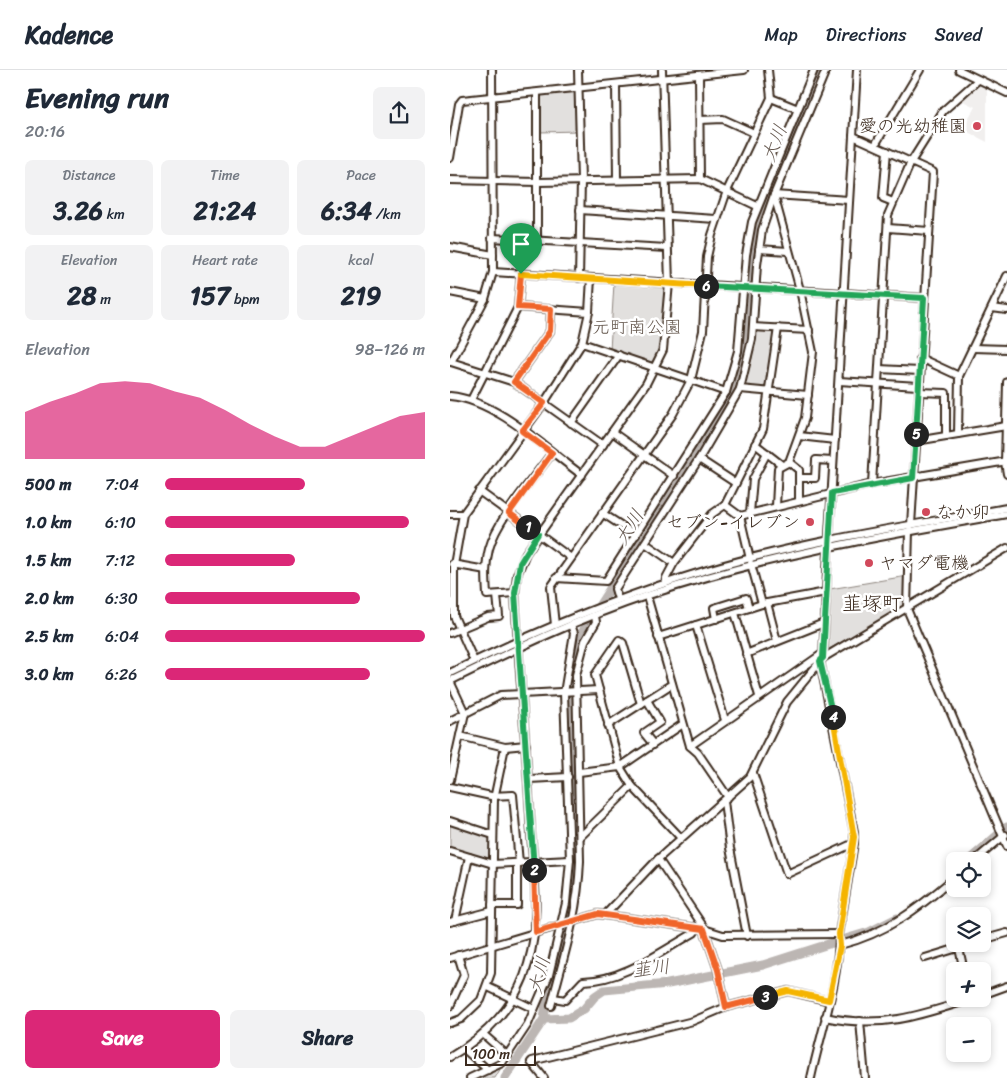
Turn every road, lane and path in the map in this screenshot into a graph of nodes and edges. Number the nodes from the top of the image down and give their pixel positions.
1 (492, 70) edge
2 (578, 70) edge
3 (662, 70) edge
4 (744, 70) edge
5 (768, 70) edge
6 (814, 70) edge
7 (826, 70) edge
8 (857, 70) edge
9 (920, 70) edge
10 (959, 70) edge
11 (699, 75) junction
12 (663, 78) junction
13 (978, 80) junction
14 (616, 84) junction
15 (580, 88) junction
16 (537, 92) junction
17 (1007, 93) edge
18 (492, 98) junction
19 (771, 98) junction
20 (798, 109) junction
21 (700, 120) junction
22 (754, 134) junction
23 (853, 136) junction
24 (875, 145) junction
25 (887, 151) junction
26 (450, 158) edge
27 (911, 162) junction
28 (700, 179) junction
29 (450, 180) edge
30 (617, 180) junction
31 (664, 180) junction
32 (581, 181) junction
33 (491, 182) junction
34 (538, 182) junction
35 (727, 191) junction
36 (774, 195) junction
37 (849, 200) junction
38 (893, 202) junction
39 (757, 206) junction
40 (580, 210) junction
41 (666, 215) junction
42 (716, 219) junction
43 (888, 228) junction
44 (929, 231) junction
45 (492, 238) junction
46 (537, 240) junction
47 (579, 243) junction
48 (450, 247) edge
49 (667, 248) junction
50 (759, 250) junction
51 (788, 251) junction
52 (493, 255) junction
53 (493, 272) junction
54 (521, 274) junction
55 (1007, 276) edge
56 (578, 278) junction
57 (590, 278) junction
58 (669, 283) junction
59 (706, 286) junction
60 (744, 287) junction
61 (755, 287) junction
62 (800, 290) junction
63 (450, 292) edge
64 (843, 293) junction
65 (884, 296) junction
66 (924, 298) junction
67 (485, 299) junction
68 (518, 307) junction
69 (992, 308) junction
70 (551, 309) junction
71 (1007, 310) edge
72 (589, 312) junction
73 (753, 326) junction
74 (778, 328) junction
75 (808, 330) junction
76 (582, 342) junction
77 (973, 348) junction
78 (1007, 349) edge
79 (619, 355) junction
80 (920, 358) junction
81 (656, 368) junction
82 (879, 369) junction
83 (920, 371) junction
84 (484, 372) junction
85 (959, 376) junction
86 (691, 380) junction
87 (839, 381) junction
88 (514, 382) junction
89 (1007, 382) edge
90 (878, 384) junction
91 (919, 389) junction
92 (740, 390) junction
93 (726, 392) junction
94 (769, 393) junction
95 (450, 396) edge
96 (808, 396) junction
97 (471, 400) junction
98 (544, 403) junction
99 (1007, 412) edge
100 (571, 423) junction
101 (1006, 426) edge
102 (522, 431) junction
103 (612, 432) junction
104 (958, 434) junction
105 (799, 436) junction
106 (946, 436) junction
107 (835, 440) junction
108 (916, 440) junction
109 (754, 444) junction
110 (603, 445) junction
111 (552, 453) junction
112 (767, 453) junction
113 (644, 455) junction
114 (699, 459) junction
115 (833, 461) junction
116 (1006, 461) edge
117 (786, 464) junction
118 (1007, 474) edge
119 (582, 475) junction
120 (674, 476) junction
121 (799, 478) junction
122 (913, 478) junction
123 (734, 482) junction
124 (872, 484) junction
125 (479, 492) junction
126 (832, 493) junction
127 (798, 501) junction
128 (725, 505) junction
129 (776, 506) junction
130 (1007, 508) edge
131 (509, 513) junction
132 (602, 513) junction
133 (750, 513) junction
134 (450, 514) edge
135 (463, 514) junction
136 (1007, 514) edge
137 (740, 516) junction
138 (910, 528) junction
139 (538, 534) junction
140 (636, 535) junction
141 (644, 543) junction
142 (829, 543) junction
143 (1007, 548) edge
144 (571, 558) junction
145 (751, 561) junction
146 (674, 563) junction
147 (452, 564) edge
148 (486, 570) junction
149 (556, 578) junction
150 (666, 583) junction
151 (826, 592) junction
152 (515, 593) junction
153 (497, 595) junction
154 (647, 596) junction
155 (618, 599) junction
156 (764, 604) junction
157 (749, 608) junction
158 (907, 609) junction
159 (735, 613) junction
160 (597, 615) junction
161 (716, 619) junction
162 (824, 623) junction
163 (555, 625) junction
164 (572, 625) junction
165 (696, 625) junction
166 (459, 629) junction
167 (450, 633) edge
168 (658, 637) junction
169 (519, 639) junction
170 (777, 641) junction
171 (519, 648) junction
172 (746, 654) junction
173 (822, 658) junction
174 (474, 661) junction
175 (450, 673) edge
176 (450, 681) edge
177 (672, 684) junction
178 (599, 690) junction
179 (575, 692) junction
180 (565, 693) junction
181 (522, 694) junction
182 (759, 696) junction
183 (644, 702) junction
184 (465, 713) junction
185 (725, 720) junction
186 (450, 721) edge
187 (684, 724) junction
188 (608, 725) junction
189 (460, 736) junction
190 (653, 744) junction
191 (526, 745) junction
192 (690, 746) junction
193 (505, 747) junction
194 (620, 767) junction
195 (579, 772) junction
196 (753, 773) junction
197 (568, 777) junction
198 (528, 779) junction
199 (450, 780) edge
200 (632, 786) junction
201 (450, 787) edge
202 (494, 796) junction
203 (726, 799) junction
204 (450, 821) edge
205 (1004, 833) edge
206 (494, 836) junction
207 (580, 837) junction
208 (681, 838) junction
209 (854, 843) junction
210 (1007, 846) edge
211 (450, 851) edge
212 (984, 852) edge
213 (469, 857) junction
214 (658, 859) junction
215 (570, 860) junction
216 (533, 862) junction
217 (518, 863) junction
218 (493, 864) junction
219 (946, 884) edge
220 (492, 908) junction
221 (605, 915) junction
222 (453, 921) edge
223 (573, 922) junction
224 (562, 925) junction
225 (701, 929) junction
226 (536, 932) junction
227 (1007, 932) edge
228 (839, 934) junction
229 (747, 936) junction
230 (991, 937) edge
231 (492, 945) junction
232 (840, 945) junction
233 (946, 952) edge
234 (458, 956) junction
235 (450, 958) edge
236 (925, 958) dead end
237 (1007, 986) edge
238 (488, 987) junction
239 (991, 992) edge
240 (513, 998) junction
241 (554, 998) junction
242 (829, 1000) junction
243 (450, 1006) edge
244 (551, 1006) dead end
245 (726, 1007) junction
246 (946, 1007) edge
247 (534, 1009) junction
248 (825, 1017) junction
249 (860, 1021) junction
250 (450, 1023) edge
251 (483, 1034) junction
252 (464, 1049) junction
253 (508, 1056) junction
254 (450, 1057) edge
255 (488, 1070) junction
256 (470, 1078) edge
257 (544, 1078) edge
258 (810, 1078) edge
259 (865, 1078) edge

1 - 18 street
2 - 15 street
3 - 12 street
4 - 11 street
5 - 19 street
6 - 20 street
7 - 36 street
8 - 23 street
9 - 24 street
10 - 13 street
11 - 12 street
11 - 21 street
12 - 14 street
12 - 31 street
13 - 17 street
13 - 27 street
14 - 15 street
14 - 30 street
15 - 16 street
15 - 32 street
16 - 18 street
16 - 34 street
18 - 26 street
18 - 33 street
19 - 20 street
19 - 22 street
20 - 39 street
21 - 22 street
21 - 28 street
22 - 35 street
23 - 24 street
23 - 37 street
24 - 25 street
25 - 27 street
25 - 38 street
27 - 38 street
27 - 44 street
28 - 31 street
28 - 35 street
29 - 33 street
30 - 31 street
30 - 32 street
31 - 41 street
32 - 34 street
32 - 40 street
33 - 34 street
33 - 45 street
34 - 46 street
35 - 39 street
35 - 42 street
36 - 37 street
36 - 50 street
36 - 51 street
37 - 64 street
38 - 43 street
39 - 60 street
40 - 41 street
40 - 47 street
41 - 42 street
41 - 49 street
42 - 59 street
43 - 44 street
43 - 65 street
44 - 66 street
45 - 46 street
45 - 52 street
46 - 47 street
47 - 49 street
47 - 56 street
48 - 52 street
49 - 58 street
50 - 51 street
50 - 61 street
51 - 62 street
52 - 53 street
53 - 54 street
53 - 67 street
54 - 56 street
54 - 68 street
55 - 69 street
56 - 57 street
57 - 58 street
57 - 72 street
58 - 59 street
58 - 81 street
59 - 60 street
59 - 86 street
60 - 61 street
60 - 93 street
61 - 62 street
61 - 73 street
62 - 64 street
62 - 75 street
63 - 67 street
64 - 65 street
64 - 87 street
65 - 66 street
65 - 82 street
66 - 80 street
67 - 84 street
68 - 70 street
68 - 84 street
69 - 71 street
69 - 77 street
70 - 72 street
70 - 88 street
72 - 76 street
73 - 74 street
73 - 92 street
74 - 75 street
74 - 94 street
75 - 96 street
76 - 79 street
76 - 98 street
77 - 78 street
77 - 85 street
79 - 81 street
79 - 100 street
80 - 83 street
80 - 85 street
81 - 86 street
81 - 103 street
82 - 83 street
82 - 90 street
83 - 91 street
84 - 88 street
84 - 97 street
85 - 104 street
86 - 93 street
86 - 113 street
87 - 90 street
87 - 107 street
88 - 98 street
89 - 99 street
90 - 91 street
90 - 124 street
91 - 106 street
91 - 108 street
92 - 94 street
92 - 114 street
93 - 120 street
94 - 96 street
94 - 109 street
95 - 97 street
96 - 105 street
97 - 102 street
98 - 100 street
98 - 102 street
99 - 101 street
100 - 110 street
101 - 104 street
101 - 116 street
102 - 111 street
102 - 125 street
103 - 110 street
103 - 113 street
104 - 106 street
105 - 107 street
105 - 117 street
106 - 108 street
107 - 115 street
108 - 122 street
109 - 112 street
109 - 123 street
110 - 119 street
111 - 119 street
111 - 131 street
112 - 117 street
112 - 133 street
113 - 120 street
113 - 132 street
114 - 123 street
114 - 141 street
115 - 121 street
115 - 126 street
116 - 118 street
116 - 122 street
117 - 121 street
117 - 129 street
119 - 139 street
120 - 140 street
121 - 127 street
122 - 124 street
122 - 138 street
123 - 128 street
124 - 126 street
125 - 131 street
125 - 135 street
126 - 127 street
126 - 142 street
127 - 129 street
128 - 137 street
128 - 146 street
129 - 133 street
130 - 138 street
131 - 139 street
131 - 148 street
132 - 140 street
132 - 144 street
133 - 137 street
134 - 135 street
135 - 147 street
136 - 138 street
137 - 145 street
138 - 142 street
138 - 158 street
139 - 144 street
139 - 152 street
140 - 149 street
141 - 146 street
141 - 155 street
142 - 145 street
142 - 151 street
143 - 158 street
144 - 149 street
145 - 150 street
145 - 154 street
145 - 156 street
146 - 150 street
147 - 148 street
147 - 166 street
148 - 153 street
149 - 163 street
150 - 155 street
151 - 156 street
151 - 162 street
152 - 153 street
152 - 169 street
153 - 166 street
154 - 160 street
154 - 168 street
155 - 163 street
156 - 157 street
156 - 170 street
157 - 159 street
157 - 161 street
158 - 173 street
158 - 205 street
159 - 161 street
159 - 172 street
160 - 164 street
160 - 179 street
161 - 165 street
162 - 170 street
162 - 173 street
163 - 169 street
164 - 171 street
164 - 180 street
165 - 168 street
165 - 185 street
166 - 167 street
166 - 174 street
168 - 177 street
169 - 171 street
169 - 174 street
170 - 172 street
171 - 176 street
171 - 181 street
172 - 182 street
173 - 182 street
173 - 196 street
173 - 209 street
174 - 175 street
176 - 184 street
177 - 183 street
177 - 187 street
178 - 179 street
178 - 183 street
178 - 188 street
179 - 180 street
179 - 195 street
180 - 181 street
180 - 197 street
181 - 184 street
181 - 191 street
182 - 185 street
183 - 188 street
183 - 190 street
184 - 186 street
184 - 189 street
185 - 192 street
187 - 190 street
187 - 192 street
188 - 194 street
189 - 193 street
189 - 199 street
190 - 194 street
191 - 193 street
191 - 198 street
192 - 203 street
193 - 202 street
194 - 195 street
194 - 200 street
195 - 207 street
196 - 203 street
196 - 209 street
197 - 198 street
197 - 215 street
198 - 216 street
200 - 207 street
200 - 208 street
201 - 202 street
202 - 206 street
202 - 217 street
203 - 208 street
203 - 229 street
204 - 206 street
205 - 210 street
205 - 212 street
206 - 218 street
207 - 223 street
208 - 214 street
209 - 228 street
211 - 213 street
213 - 218 street
213 - 222 street
214 - 221 street
214 - 225 street
215 - 216 street
215 - 224 street
216 - 217 street
216 - 226 street
217 - 218 street
217 - 220 street
218 - 220 street
219 - 232 street
220 - 222 street
220 - 231 street
221 - 223 street
221 - 225 street
223 - 224 street
223 - 241 street
224 - 226 street
224 - 247 street
225 - 229 street
225 - 241 street
225 - 245 street
226 - 231 street
226 - 240 street
227 - 230 street
228 - 229 street
228 - 232 street
231 - 234 street
231 - 238 street
232 - 242 street
233 - 236 street
234 - 235 street
234 - 243 street
237 - 239 street
238 - 240 street
238 - 250 street
240 - 247 street
240 - 251 street
241 - 244 street
242 - 245 street
242 - 248 street
245 - 257 street
246 - 249 street
247 - 253 street
248 - 249 street
248 - 258 street
249 - 259 street
251 - 252 street
251 - 253 street
252 - 254 street
252 - 255 street
253 - 255 street
255 - 256 street

